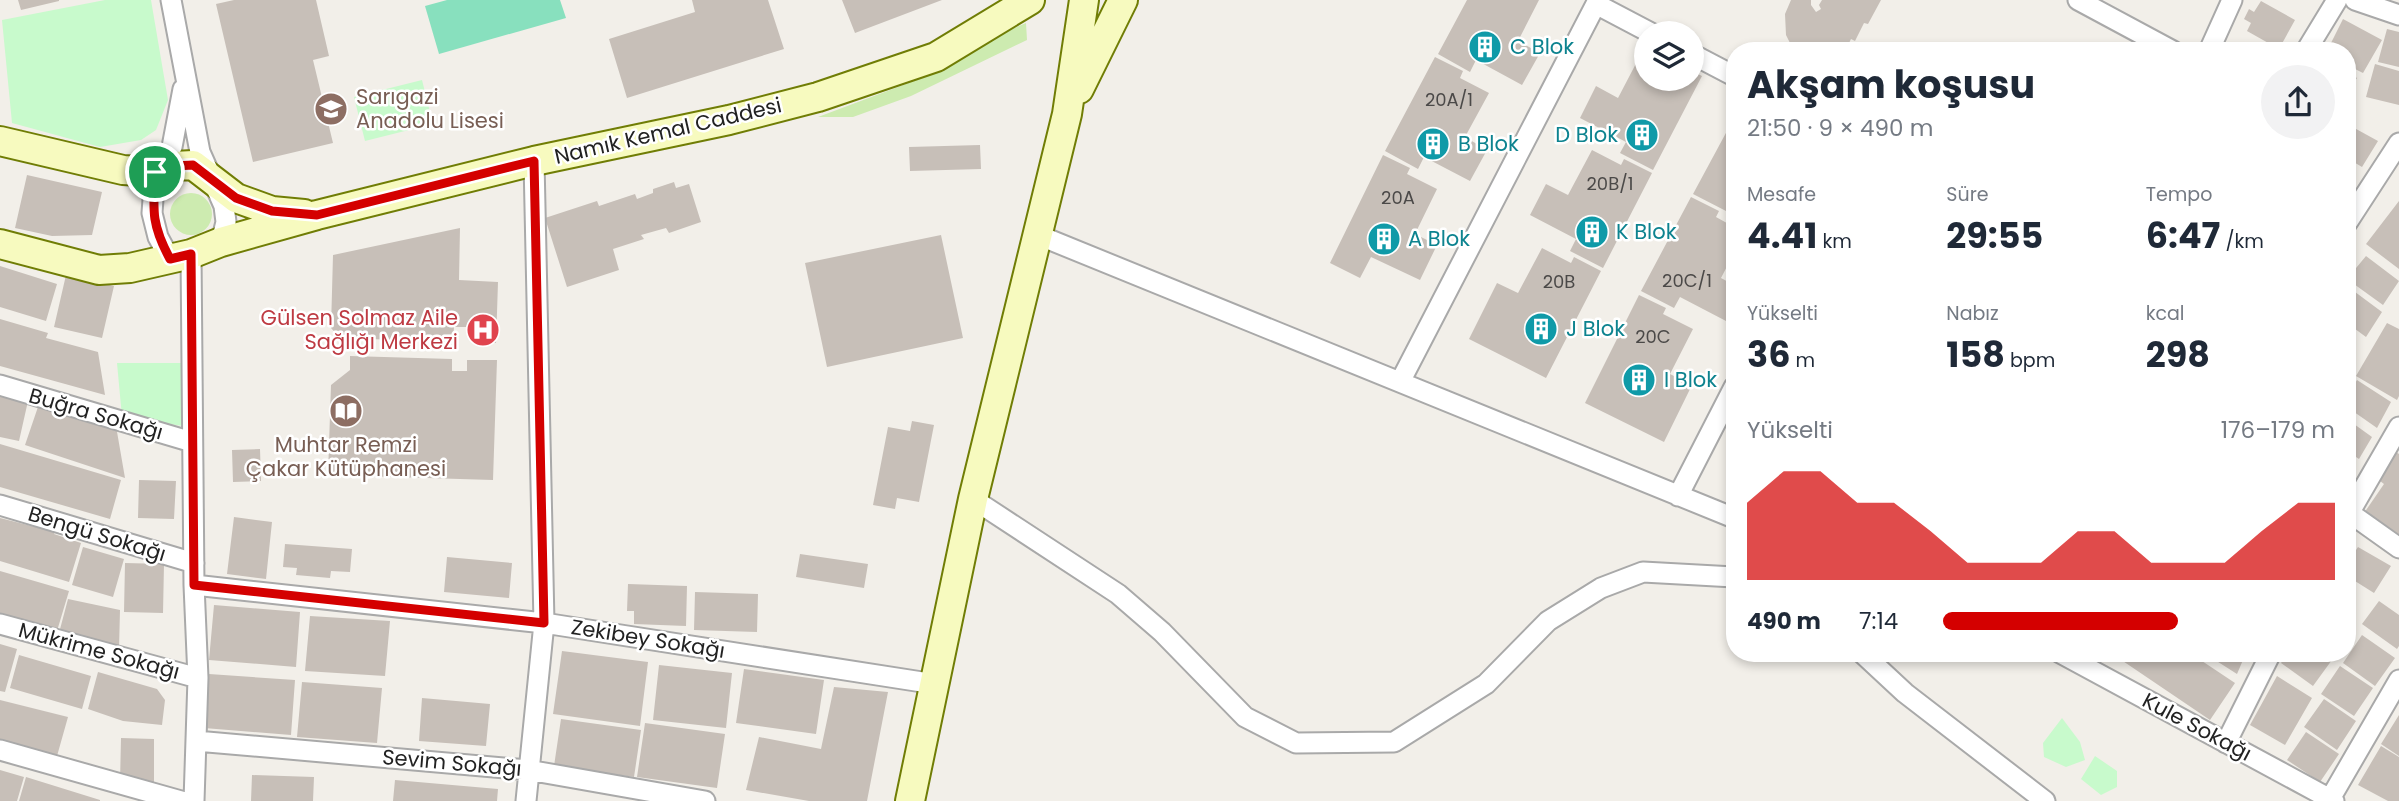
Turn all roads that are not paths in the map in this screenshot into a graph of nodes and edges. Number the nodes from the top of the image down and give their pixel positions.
1 (171, 0) edge
2 (997, 0) edge
3 (1030, 0) edge
4 (1084, 0) edge
5 (1123, 0) edge
6 (2232, 0) edge
7 (2337, 0) edge
8 (2355, 0) edge
9 (2082, 1) edge
10 (2399, 15) edge
11 (1634, 24) edge
12 (2157, 42) edge
13 (2214, 42) edge
14 (2311, 42) edge
15 (1704, 60) edge
16 (895, 70) junction
17 (1726, 72) edge
18 (185, 81) junction
19 (1067, 114) junction
20 (0, 141) edge
21 (2399, 143) edge
22 (534, 161) junction
23 (155, 172) junction
24 (211, 180) junction
25 (2356, 209) edge
26 (317, 215) junction
27 (1038, 234) junction
28 (221, 242) junction
29 (0, 244) edge
30 (181, 257) junction
31 (1400, 382) junction
32 (0, 386) edge
33 (1726, 403) edge
34 (2399, 427) edge
35 (192, 442) junction
36 (1678, 496) junction
37 (974, 499) junction
38 (2356, 500) edge
39 (0, 505) edge
40 (1726, 515) edge
41 (2356, 519) edge
42 (2399, 548) edge
43 (194, 563) junction
44 (1726, 577) edge
45 (194, 585) junction
46 (544, 623) junction
47 (0, 624) edge
48 (1872, 662) edge
49 (2081, 662) edge
50 (2266, 662) edge
51 (198, 678) junction
52 (2399, 680) edge
53 (935, 684) junction
54 (196, 741) junction
55 (2226, 743) junction
56 (0, 750) edge
57 (528, 770) junction
58 (2332, 800) edge
59 (181, 801) edge
60 (194, 801) edge
61 (526, 801) edge
62 (705, 801) edge
63 (910, 801) edge
64 (2045, 801) edge

1 - 18 street
2 - 16 main road, Namık Kemal Caddesi
3 - 16 main road, Namık Kemal Caddesi
4 - 19 main road
5 - 19 main road
6 - 13 street
7 - 14 street
8 - 10 street
9 - 12 street
11 - 31 street
15 - 17 street
16 - 22 main road, Namık Kemal Caddesi
18 - 23 street
18 - 24 street
19 - 27 main road
20 - 23 main road
21 - 25 street
22 - 26 main road, Namık Kemal Caddesi
22 - 46 street
23 - 24 main road
23 - 30 street
24 - 26 main road
24 - 28 street
26 - 28 main road, Namık Kemal Caddesi
27 - 31 street
27 - 37 main road
28 - 30 main road
29 - 30 main road
30 - 35 street
31 - 36 street
32 - 35 street, Buğra Sokağı
33 - 36 street
34 - 38 street
35 - 43 street
36 - 40 street
37 - 44 street
37 - 53 main road
39 - 43 street, Bengü Sokağı
41 - 42 street
43 - 45 street
45 - 46 street, Zekibey Sokağı
45 - 51 street
46 - 53 street, Zekibey Sokağı
46 - 57 street
47 - 51 street, Mükrime Sokağı
48 - 64 street
49 - 55 street, Kule Sokağı
50 - 55 street
51 - 54 street
52 - 58 street
53 - 63 main road
54 - 57 street, Sevim Sokağı
54 - 60 street
55 - 58 street, Kule Sokağı
56 - 59 street
57 - 61 street
57 - 62 street, Sevim Sokağı

